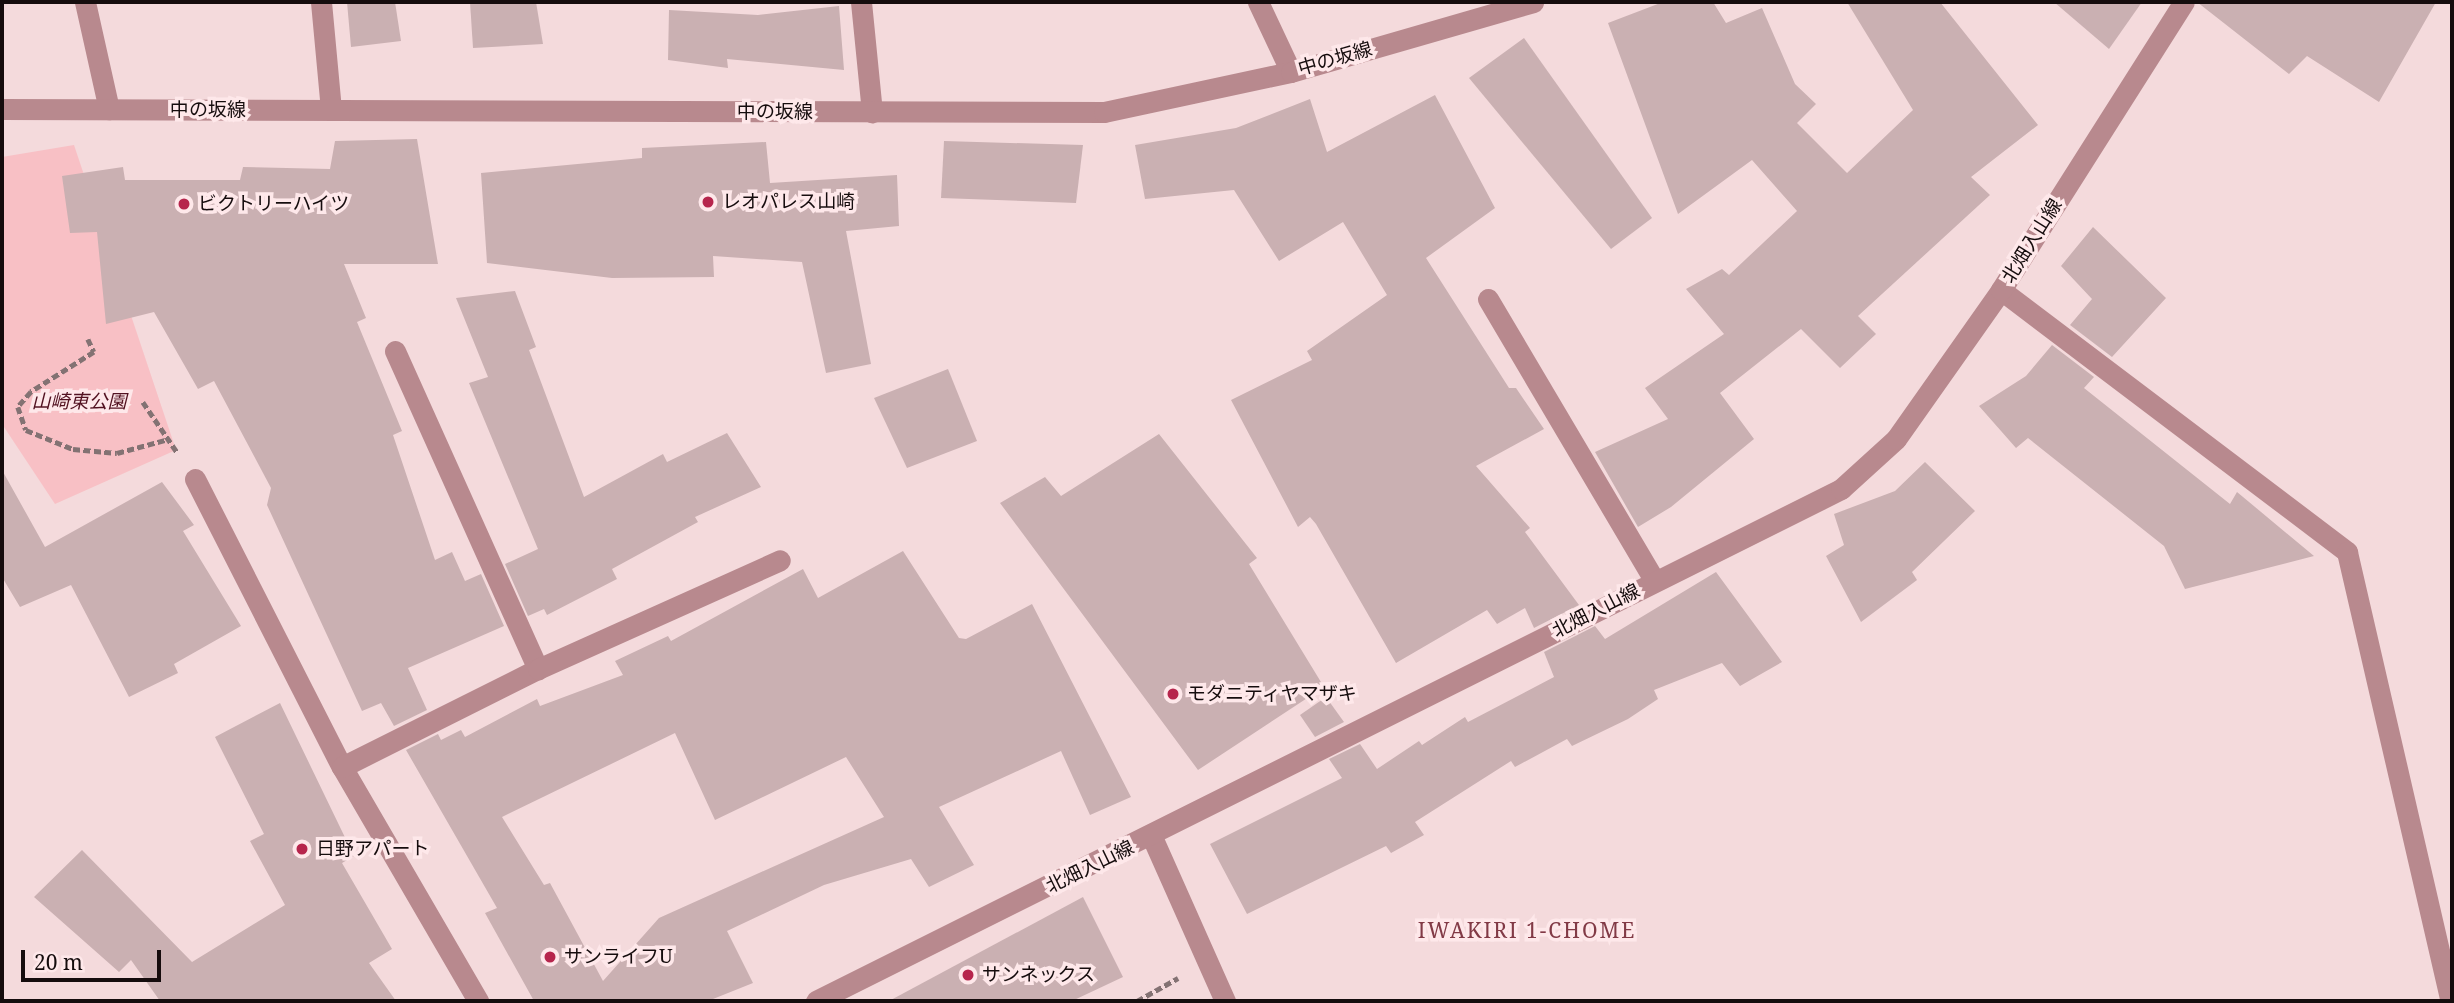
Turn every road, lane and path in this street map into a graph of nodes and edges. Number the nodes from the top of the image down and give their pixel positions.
1 (85, 2) edge
2 (321, 2) edge
3 (861, 2) edge
4 (1258, 2) edge
5 (1533, 2) edge
6 (2184, 2) edge
7 (1291, 72) junction
8 (2, 109) edge
9 (109, 109) junction
10 (331, 110) junction
11 (872, 112) junction
12 (2001, 290) junction
13 (1488, 299) dead end
14 (88, 339) dead end
15 (395, 351) dead end
16 (143, 402) dead end
17 (169, 439) junction
18 (195, 479) joint
19 (780, 560) dead end
20 (1655, 581) junction
21 (538, 669) junction
22 (342, 767) junction
23 (1152, 837) junction
24 (1178, 978) dead end
25 (478, 1001) edge
26 (816, 1001) edge
27 (1137, 1001) edge
28 (1225, 1001) edge
29 (2451, 1001) edge

1 - 9 street
2 - 10 street
3 - 11 street
4 - 7 street
5 - 7 street, 中の坂線
6 - 12 street, 北畑入山線
7 - 11 street, 中の坂線
8 - 9 street, 中の坂線
9 - 10 street, 中の坂線
10 - 11 street, 中の坂線
12 - 20 street, 北畑入山線
12 - 29 street
13 - 20 street
14 - 17 path
15 - 21 street
16 - 17 path
17 - 18 path
18 - 22 street
19 - 21 street
20 - 23 street, 北畑入山線
21 - 22 street
22 - 25 street
23 - 26 street, 北畑入山線
23 - 28 street
24 - 27 path

